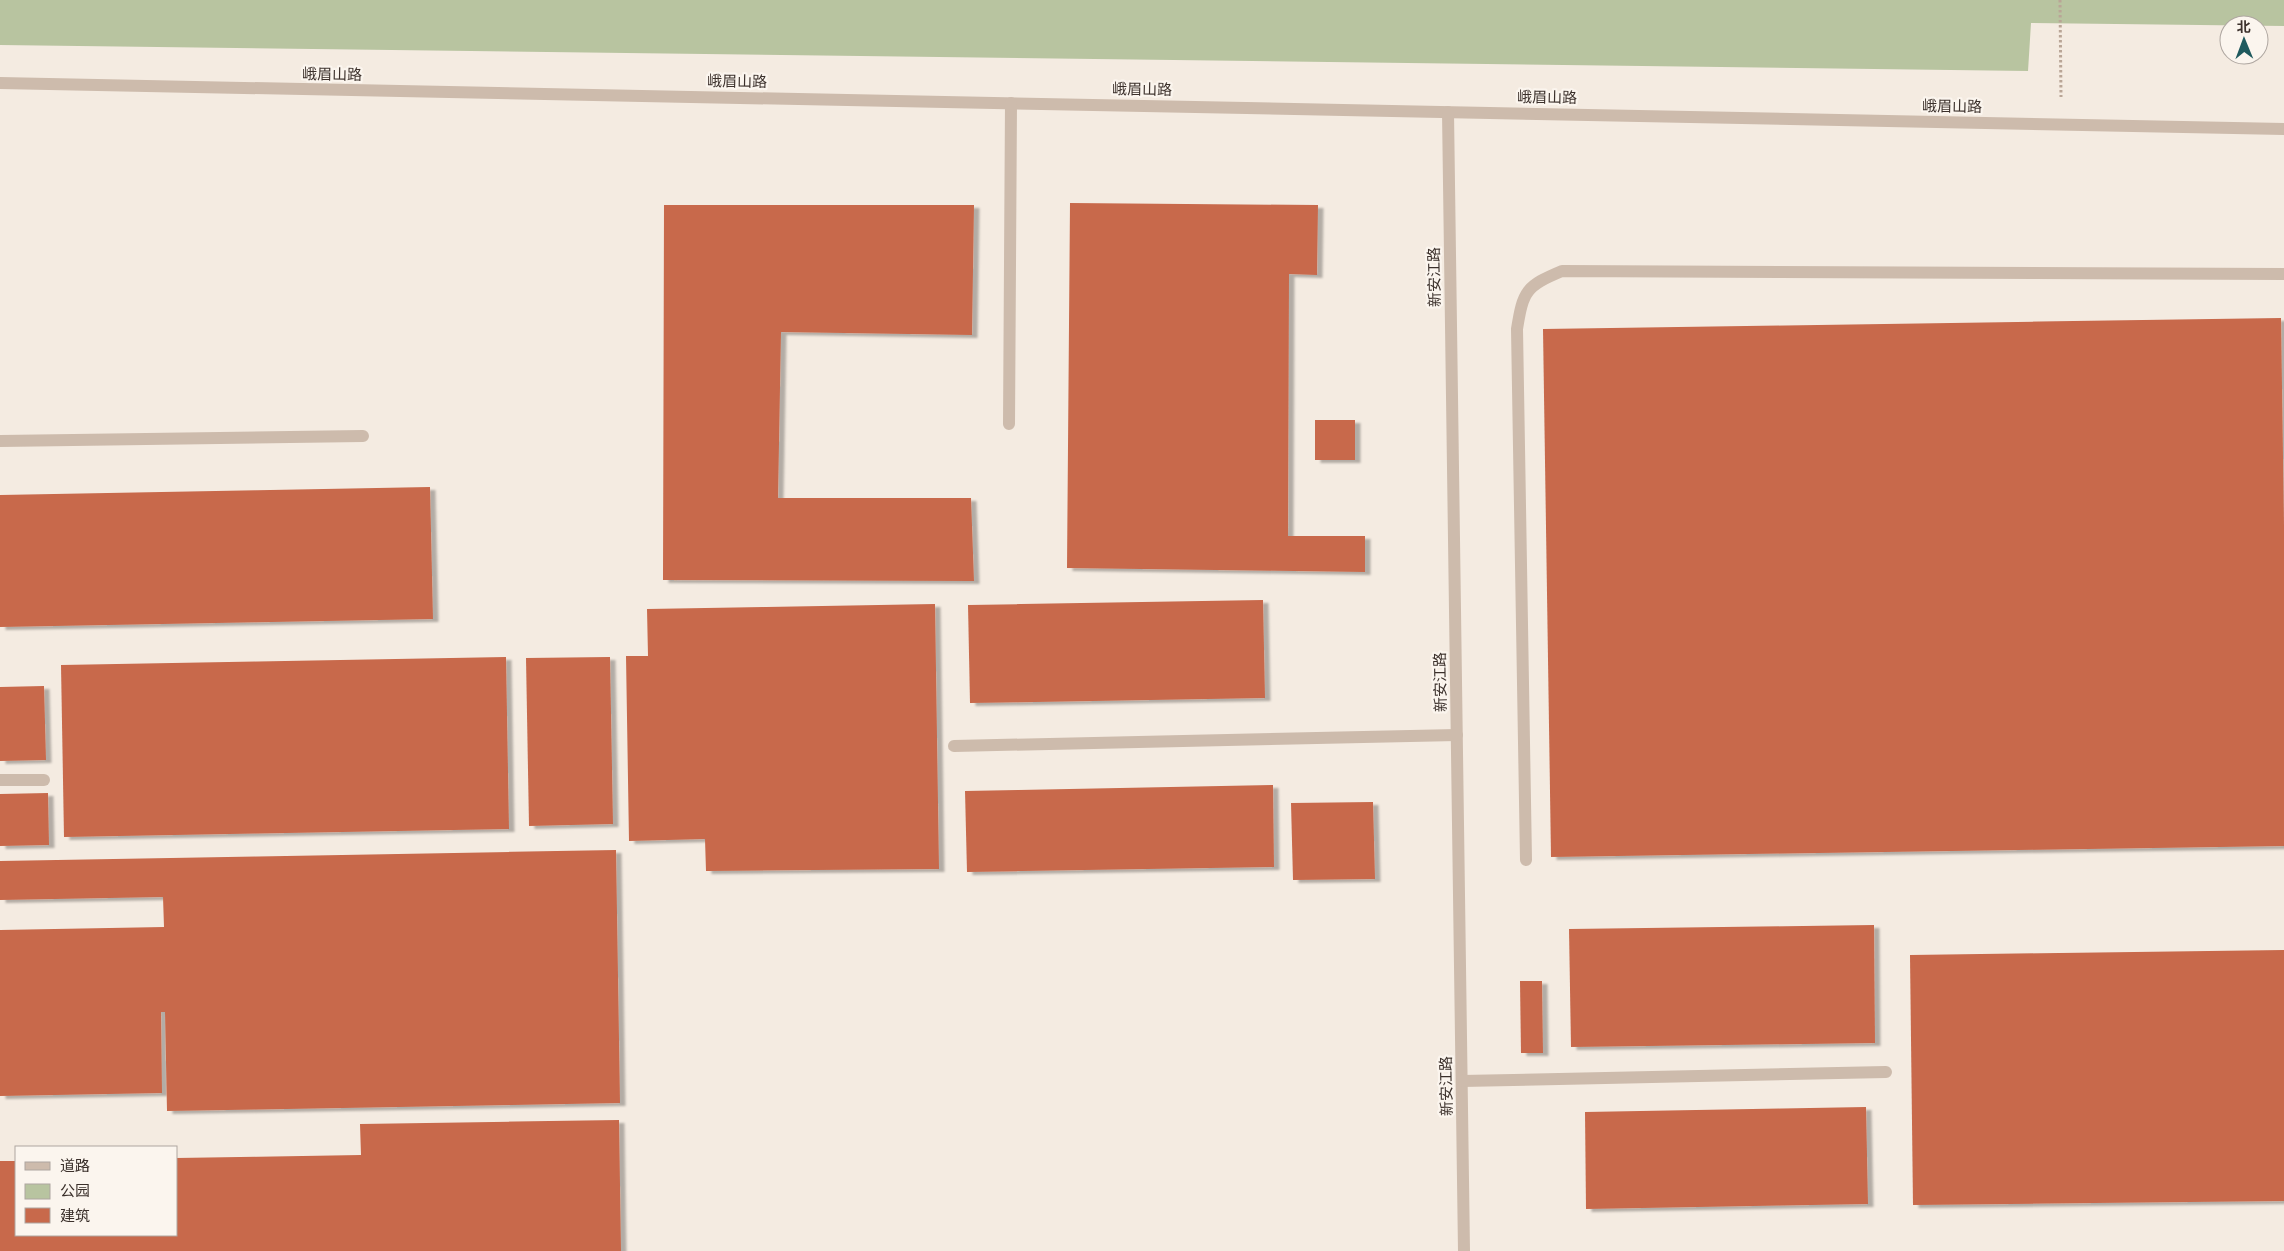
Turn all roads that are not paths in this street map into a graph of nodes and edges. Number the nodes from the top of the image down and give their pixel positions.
1 (0, 84) edge
2 (1011, 103) junction
3 (1448, 112) junction
4 (2284, 129) edge
5 (2284, 274) edge
6 (1009, 424) dead end
7 (363, 436) dead end
8 (0, 441) edge
9 (1457, 735) junction
10 (954, 746) dead end
11 (0, 780) edge
12 (44, 780) dead end
13 (1526, 860) dead end
14 (1886, 1072) dead end
15 (1462, 1080) junction
16 (1464, 1251) edge

1 - 2 street, 峨眉山路
2 - 3 street, 峨眉山路
2 - 6 street
3 - 4 street, 峨眉山路
3 - 9 street, 新安江路
5 - 13 street
7 - 8 street
9 - 10 street
9 - 15 street, 新安江路
11 - 12 street
14 - 15 street
15 - 16 street, 新安江路

